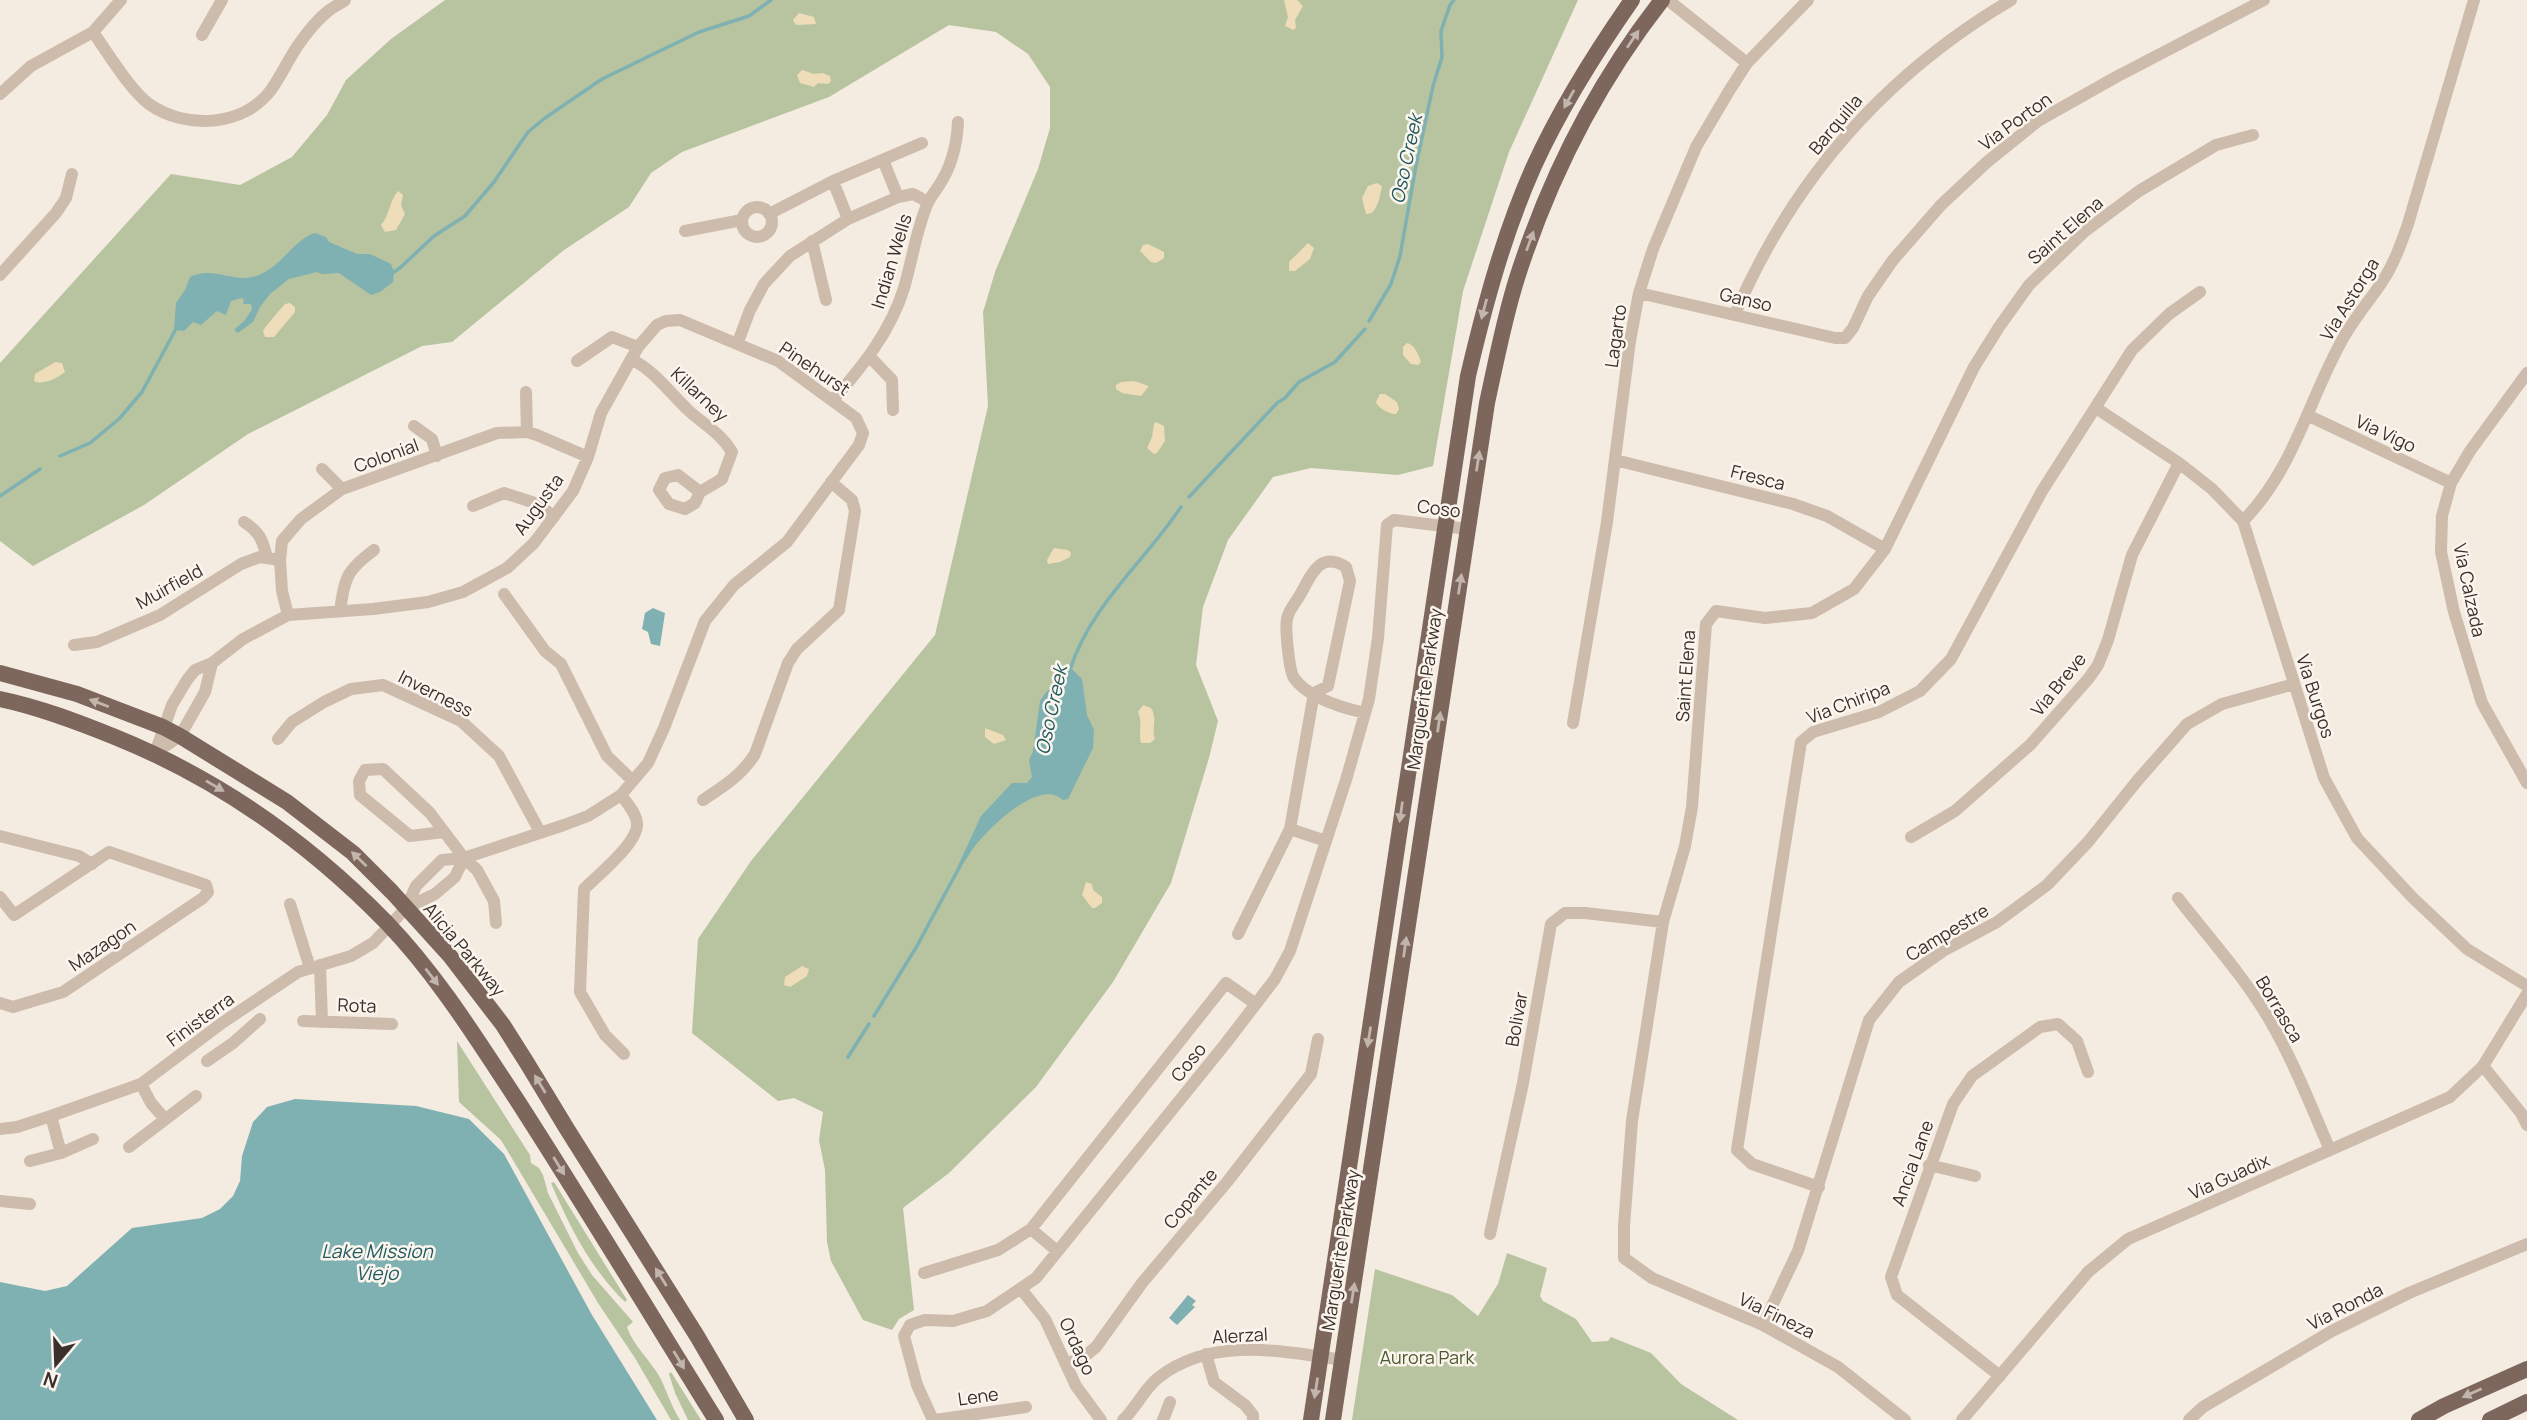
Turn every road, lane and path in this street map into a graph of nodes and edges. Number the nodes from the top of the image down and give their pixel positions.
1 (121, 0) edge
2 (222, 0) edge
3 (345, 0) edge
4 (1632, 0) edge
5 (1662, 0) edge
6 (1668, 0) edge
7 (1808, 0) edge
8 (2011, 0) edge
9 (2264, 0) edge
10 (2474, 0) edge
11 (93, 32) junction
12 (202, 35) dead end
13 (1747, 62) junction
14 (0, 94) edge
15 (958, 121) dead end
16 (2253, 135) dead end
17 (922, 143) dead end
18 (883, 160) junction
19 (72, 174) dead end
20 (833, 181) junction
21 (898, 197) junction
22 (928, 202) junction
23 (769, 214) junction
24 (848, 219) junction
25 (742, 220) junction
26 (685, 231) dead end
27 (812, 241) junction
28 (0, 275) edge
29 (2200, 292) dead end
30 (1639, 293) junction
31 (826, 300) dead end
32 (1735, 314) junction
33 (1845, 338) joint
34 (738, 342) junction
35 (638, 347) junction
36 (869, 356) junction
37 (631, 359) junction
38 (577, 361) dead end
39 (2527, 373) edge
40 (526, 392) dead end
41 (833, 400) junction
42 (2096, 408) junction
43 (893, 410) dead end
44 (2307, 415) junction
45 (414, 426) dead end
46 (527, 432) junction
47 (437, 456) junction
48 (588, 457) junction
49 (1615, 460) junction
50 (2179, 463) junction
51 (322, 469) dead end
52 (831, 482) junction
53 (2451, 483) junction
54 (342, 489) junction
55 (700, 492) dead end
56 (473, 506) dead end
57 (554, 517) junction
58 (2243, 521) junction
59 (244, 522) dead end
60 (1446, 526) junction
61 (1468, 529) junction
62 (1885, 549) junction
63 (374, 550) dead end
64 (273, 559) junction
65 (504, 594) dead end
66 (340, 611) junction
67 (288, 615) junction
68 (74, 645) dead end
69 (212, 663) junction
70 (0, 673) edge
71 (2294, 684) junction
72 (1314, 693) junction
73 (0, 699) edge
74 (1365, 713) junction
75 (1573, 723) dead end
76 (163, 727) junction
77 (180, 736) junction
78 (278, 739) dead end
79 (155, 753) junction
80 (633, 781) junction
81 (2527, 783) edge
82 (621, 795) junction
83 (703, 800) dead end
84 (1290, 829) junction
85 (444, 832) junction
86 (540, 832) junction
87 (0, 836) edge
88 (1910, 837) dead end
89 (1326, 841) junction
90 (464, 858) junction
91 (97, 861) junction
92 (0, 897) edge
93 (2178, 898) dead end
94 (290, 904) dead end
95 (406, 908) junction
96 (1663, 922) junction
97 (496, 923) dead end
98 (389, 925) junction
99 (1238, 934) dead end
100 (315, 966) junction
101 (2527, 986) edge
102 (2527, 994) edge
103 (0, 1003) edge
104 (1256, 1004) junction
105 (260, 1019) dead end
106 (303, 1021) dead end
107 (322, 1022) junction
108 (222, 1023) junction
109 (392, 1024) dead end
110 (1318, 1039) dead end
111 (233, 1043) junction
112 (624, 1054) dead end
113 (207, 1061) dead end
114 (2483, 1066) junction
115 (2088, 1072) dead end
116 (141, 1084) junction
117 (196, 1096) dead end
118 (51, 1116) junction
119 (165, 1119) junction
120 (2527, 1125) edge
121 (0, 1129) edge
122 (93, 1139) dead end
123 (129, 1147) dead end
124 (2330, 1150) junction
125 (61, 1153) junction
126 (30, 1161) dead end
127 (1929, 1165) junction
128 (1975, 1176) dead end
129 (1819, 1186) junction
130 (0, 1201) edge
131 (30, 1204) dead end
132 (1031, 1229) junction
133 (1490, 1234) dead end
134 (2527, 1244) edge
135 (1057, 1251) junction
136 (1624, 1258) joint
137 (924, 1273) dead end
138 (1021, 1289) junction
139 (1763, 1325) junction
140 (1206, 1354) junction
141 (1321, 1357) junction
142 (1343, 1360) junction
143 (1067, 1364) junction
144 (2527, 1369) edge
145 (2000, 1377) junction
146 (1170, 1402) dead end
147 (2527, 1402) edge
148 (1026, 1407) dead end
149 (716, 1420) edge
150 (746, 1420) edge
151 (934, 1420) edge
152 (1101, 1420) edge
153 (1123, 1420) edge
154 (1163, 1420) edge
155 (1253, 1420) edge
156 (1311, 1420) edge
157 (1333, 1420) edge
158 (1905, 1420) edge
159 (1962, 1420) edge
160 (2189, 1420) edge
161 (2419, 1420) edge
162 (2490, 1420) edge

1 - 11 street
2 - 12 street
3 - 11 street
4 -> 60 main road, Marguerite Parkway
61 -> 5 main road, Marguerite Parkway
6 - 13 street
7 - 13 street, Lagarto
8 - 32 street, Barquilla
9 - 33 street, Via Porton
10 - 44 street, Via Astorga
11 - 14 street
13 - 30 street, Lagarto
15 - 22 street, Indian Wells
16 - 62 street, Saint Elena
17 - 18 street
18 - 20 street
18 - 21 street
19 - 28 street
20 - 23 street
20 - 24 street
21 - 22 street
21 - 24 street
22 - 36 street, Indian Wells
23 - 25 street
23 - 25 street
24 - 27 street
25 - 26 street
27 - 31 street
27 - 34 street
29 - 42 street, Via Chiripa
30 - 32 street, Ganso
30 - 49 street, Lagarto
32 - 33 street, Ganso
34 - 35 street, Augusta
34 - 41 street, Pinehurst
35 - 37 street, Augusta
35 - 38 street
36 - 41 street, Indian Wells
36 - 43 street
37 - 48 street, Augusta
37 - 55 street, Killarney
39 - 53 street, Via Calzada
40 - 46 street
41 - 52 street, Pinehurst
42 - 50 street, Via Burgos
42 - 129 street, Via Chiripa
44 - 53 street, Via Vigo
44 - 58 street, Via Astorga
45 - 47 street
46 - 47 street, Colonial
46 - 48 street, Colonial
47 - 54 street, Colonial
48 - 57 street, Augusta
49 - 62 street, Fresca
49 - 75 street, Lagarto
50 - 58 street, Via Burgos
50 - 88 street, Via Breve
51 - 54 street
52 - 80 street
52 - 83 street
53 - 81 street, Via Calzada
54 - 64 street, Colonial
56 - 57 street
57 - 66 street, Augusta
58 - 71 street, Via Burgos
59 - 64 street
60 - 61 street, Coso
60 - 74 street, Coso
60 -> 141 main road, Marguerite Parkway
142 -> 61 main road, Marguerite Parkway
62 - 96 street, Saint Elena
63 - 66 street
64 - 67 street, Colonial
64 - 68 street, Muirfield
65 - 80 street
66 - 67 street, Augusta
67 - 69 street, Augusta
69 - 76 street, Augusta
69 - 77 street
76 -> 70 main road, Alicia Parkway
71 - 101 street, Via Burgos
71 - 129 street, Campestre
72 - 72 street
72 - 74 street
72 - 84 street
73 - 79 main road
74 - 89 street, Coso
76 - 77 main road, Alicia Parkway
76 - 79 street, Augusta
77 - 79 street
95 -> 77 main road, Alicia Parkway
78 - 86 street, Inverness
79 -> 98 main road
80 - 82 street
82 - 86 street
82 - 112 street
84 - 89 street
84 - 99 street
85 - 85 street
85 - 90 street
86 - 90 street
87 - 91 street
89 - 104 street, Coso
90 - 95 street
90 - 95 street
90 - 97 street
91 - 92 street
91 - 103 street, Mazagon
93 - 124 street, Borrasca
94 - 100 street, Rota
95 - 98 street, Finisterra
150 -> 95 main road, Alicia Parkway
96 - 133 street, Bolivar
96 - 136 street, Saint Elena
98 - 100 street, Finisterra
98 -> 149 main road
100 - 107 street, Rota
100 - 108 street, Finisterra
102 - 114 street, Via Guadix
104 - 132 street, Coso
104 - 135 street, Coso
105 - 111 street
106 - 107 street, Rota
107 - 109 street, Rota
108 - 111 street
108 - 116 street, Finisterra
110 - 143 street, Copante
111 - 113 street
114 - 120 street
114 - 124 street, Via Guadix
115 - 127 street, Ancia Lane
116 - 118 street, Finisterra
116 - 119 street
117 - 119 street
118 - 121 street, Finisterra
118 - 125 street
119 - 123 street
122 - 125 street
124 - 145 street, Via Guadix
125 - 126 street
127 - 128 street
127 - 145 street, Ancia Lane
129 - 139 street, Campestre
130 - 131 street
132 - 135 street
132 - 137 street, Coso
134 - 160 street, Via Ronda
135 - 138 street, Coso
136 - 139 street, Via Fineza
138 - 143 street, Ordago
138 - 151 street, Coso
139 - 158 street, Via Fineza
140 - 141 street, Alerzal
140 - 153 street, Alerzal
140 - 155 street
141 - 142 street, Alerzal
141 -> 156 main road, Marguerite Parkway
142 - 157 main road, Marguerite Parkway
143 - 152 street, Ordago
144 -> 161 main road
145 - 159 street, Via Guadix
146 - 154 street
147 - 162 main road
148 - 151 street, Lene

